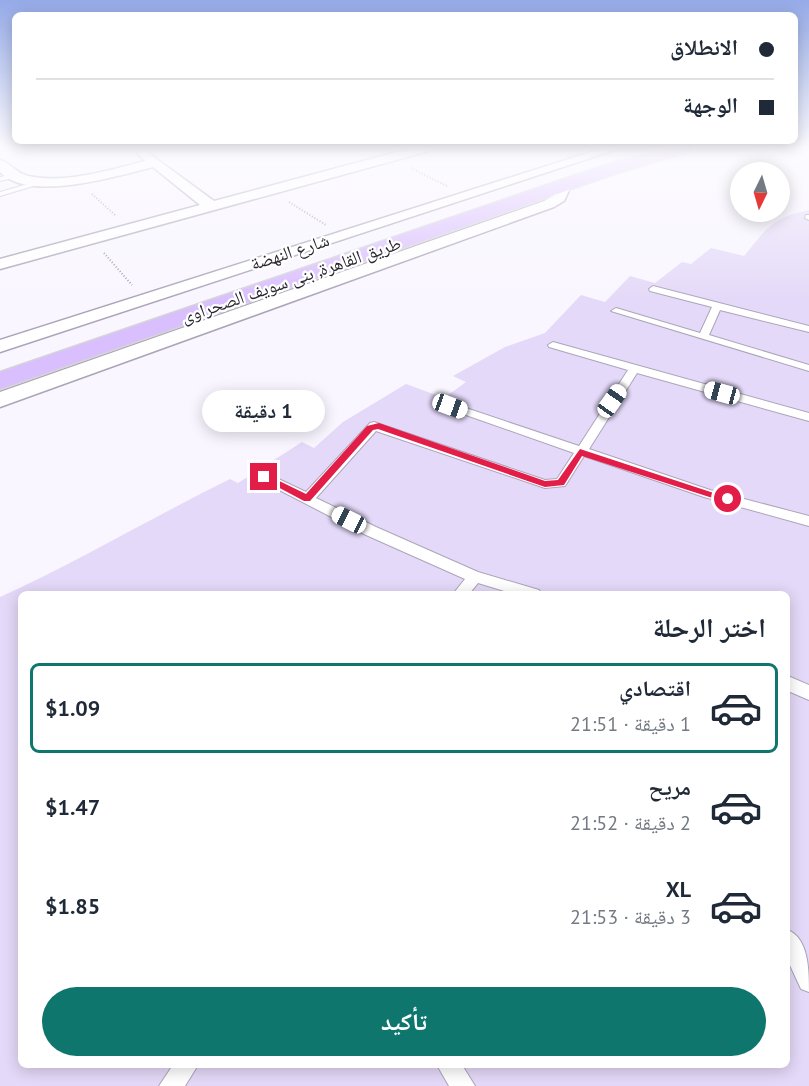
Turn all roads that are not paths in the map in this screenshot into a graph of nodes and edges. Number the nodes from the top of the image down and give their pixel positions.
1 (201, 199) edge
2 (238, 199) edge
3 (489, 199) edge
4 (490, 199) edge
5 (496, 199) edge
6 (558, 199) edge
7 (483, 201) junction
8 (211, 206) junction
9 (0, 264) edge
10 (653, 289) dead end
11 (717, 306) junction
12 (616, 312) dead end
13 (809, 329) edge
14 (704, 336) junction
15 (140, 341) junction
16 (553, 345) dead end
17 (0, 346) edge
18 (0, 362) edge
19 (809, 368) edge
20 (634, 369) junction
21 (0, 381) edge
22 (0, 400) edge
23 (450, 406) dead end
24 (809, 417) edge
25 (580, 452) junction
26 (264, 477) dead end
27 (307, 499) junction
28 (809, 521) edge
29 (475, 577) junction
30 (463, 591) edge
31 (524, 591) edge
32 (790, 684) edge
33 (809, 693) edge
34 (790, 944) edge
35 (809, 981) edge
36 (185, 1068) edge
37 (450, 1068) edge
38 (171, 1086) edge
39 (464, 1086) edge

1 - 8 street
2 - 8 street
3 - 7 street, شارع النهضة
4 - 7 main road, طريق القاهرة, بنى سويف الصحراوى
5 - 7 main road, طريق القاهرة, بنى سويف الصحراوى
6 - 15 street
7 - 15 main road, طريق القاهرة, بنى سويف الصحراوى
7 - 17 street, شارع النهضة
7 - 18 main road, طريق القاهرة, بنى سويف الصحراوى
8 - 9 street
10 - 11 lane
11 - 13 lane
11 - 14 lane
12 - 14 lane
14 - 19 lane
15 - 21 main road, طريق القاهرة, بنى سويف الصحراوى
15 - 22 street
16 - 20 lane
20 - 24 lane
20 - 25 lane
23 - 25 lane
25 - 27 lane
25 - 28 lane
26 - 27 lane
27 - 29 lane
29 - 30 lane
29 - 31 lane
32 - 33 lane
34 - 35 lane
36 - 38 lane
37 - 39 lane

